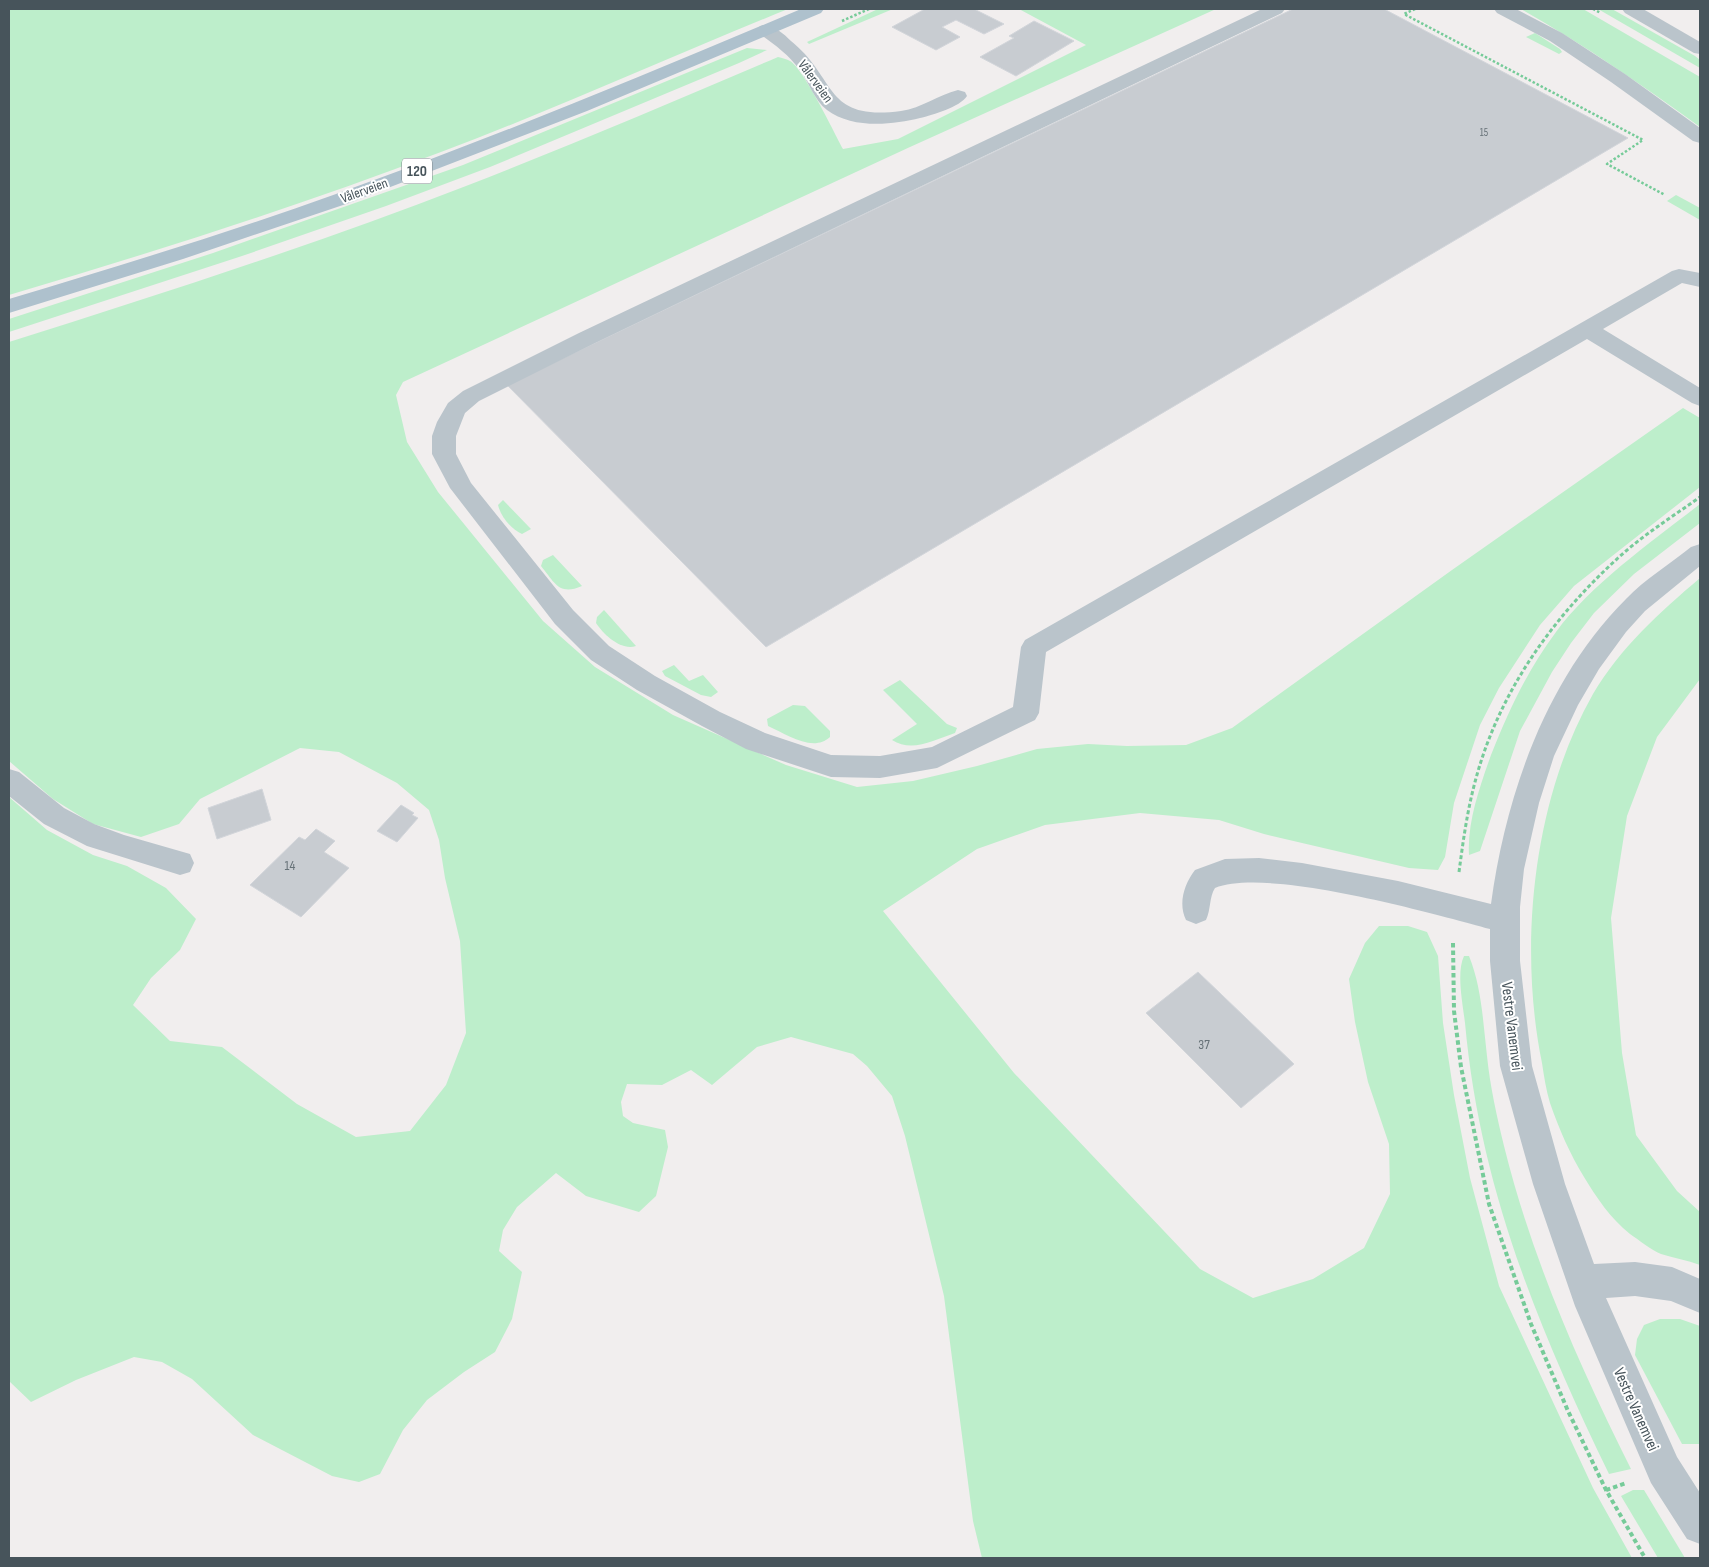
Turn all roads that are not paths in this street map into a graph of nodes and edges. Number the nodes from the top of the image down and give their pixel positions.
1 (815, 9) edge
2 (1276, 9) edge
3 (1503, 9) edge
4 (1631, 9) edge
5 (766, 30) junction
6 (1692, 36) edge
7 (1700, 49) edge
8 (958, 96) dead end
9 (1700, 137) edge
10 (1700, 280) edge
11 (9, 306) edge
12 (1587, 329) junction
13 (1700, 398) edge
14 (1700, 553) edge
15 (9, 780) edge
16 (180, 863) dead end
17 (1196, 911) dead end
18 (1505, 920) junction
19 (1583, 1282) junction
20 (1700, 1296) edge
21 (1700, 1526) edge

1 - 5 main road, Vålerveien / 120
2 - 12 street
3 - 9 street
4 - 6 street
5 - 8 street, Vålerveien
5 - 11 main road, Vålerveien / 120
6 - 7 street
10 - 12 street
12 - 13 street
14 - 18 street, Vestre Vanemvei
15 - 16 street
17 - 18 street
18 - 19 street, Vestre Vanemvei
19 - 20 street
19 - 21 street, Vestre Vanemvei

